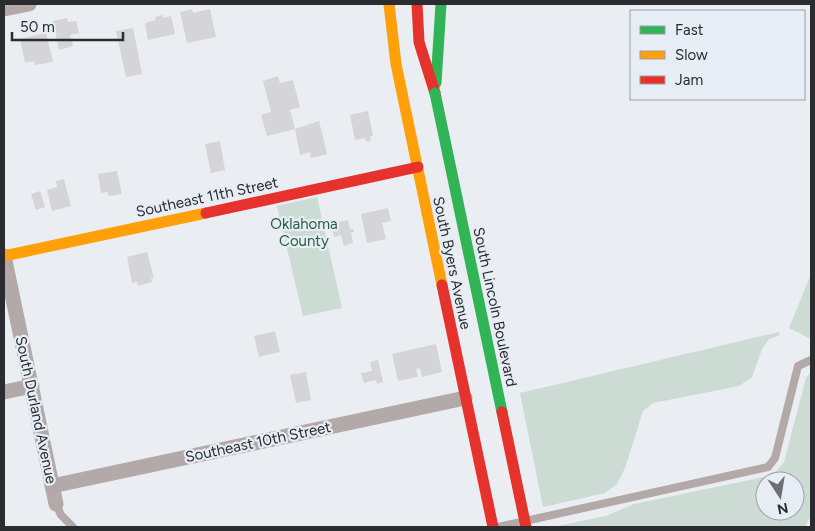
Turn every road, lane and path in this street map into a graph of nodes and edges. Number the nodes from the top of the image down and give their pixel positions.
1 (29, 4) edge
2 (388, 4) edge
3 (418, 4) edge
4 (441, 4) edge
5 (4, 9) edge
6 (435, 93) junction
7 (418, 167) junction
8 (4, 256) edge
9 (811, 360) edge
10 (32, 386) junction
11 (4, 392) edge
12 (465, 398) junction
13 (52, 486) junction
14 (56, 504) joint
15 (73, 527) edge
16 (493, 527) edge
17 (498, 527) edge
18 (526, 527) edge

1 - 5 street
2 - 7 street, South Byers Avenue
3 - 6 street
4 - 6 street
6 - 18 street, South Lincoln Boulevard, bridge
7 - 8 street, Southeast 11th Street
7 - 12 street, South Byers Avenue
8 - 10 street, South Durland Avenue
9 - 17 lane
10 - 11 street
10 - 13 street, South Durland Avenue
12 - 13 street, Southeast 10th Street
12 - 16 street, South Byers Avenue
13 - 14 street, South Durland Avenue
14 - 15 lane

